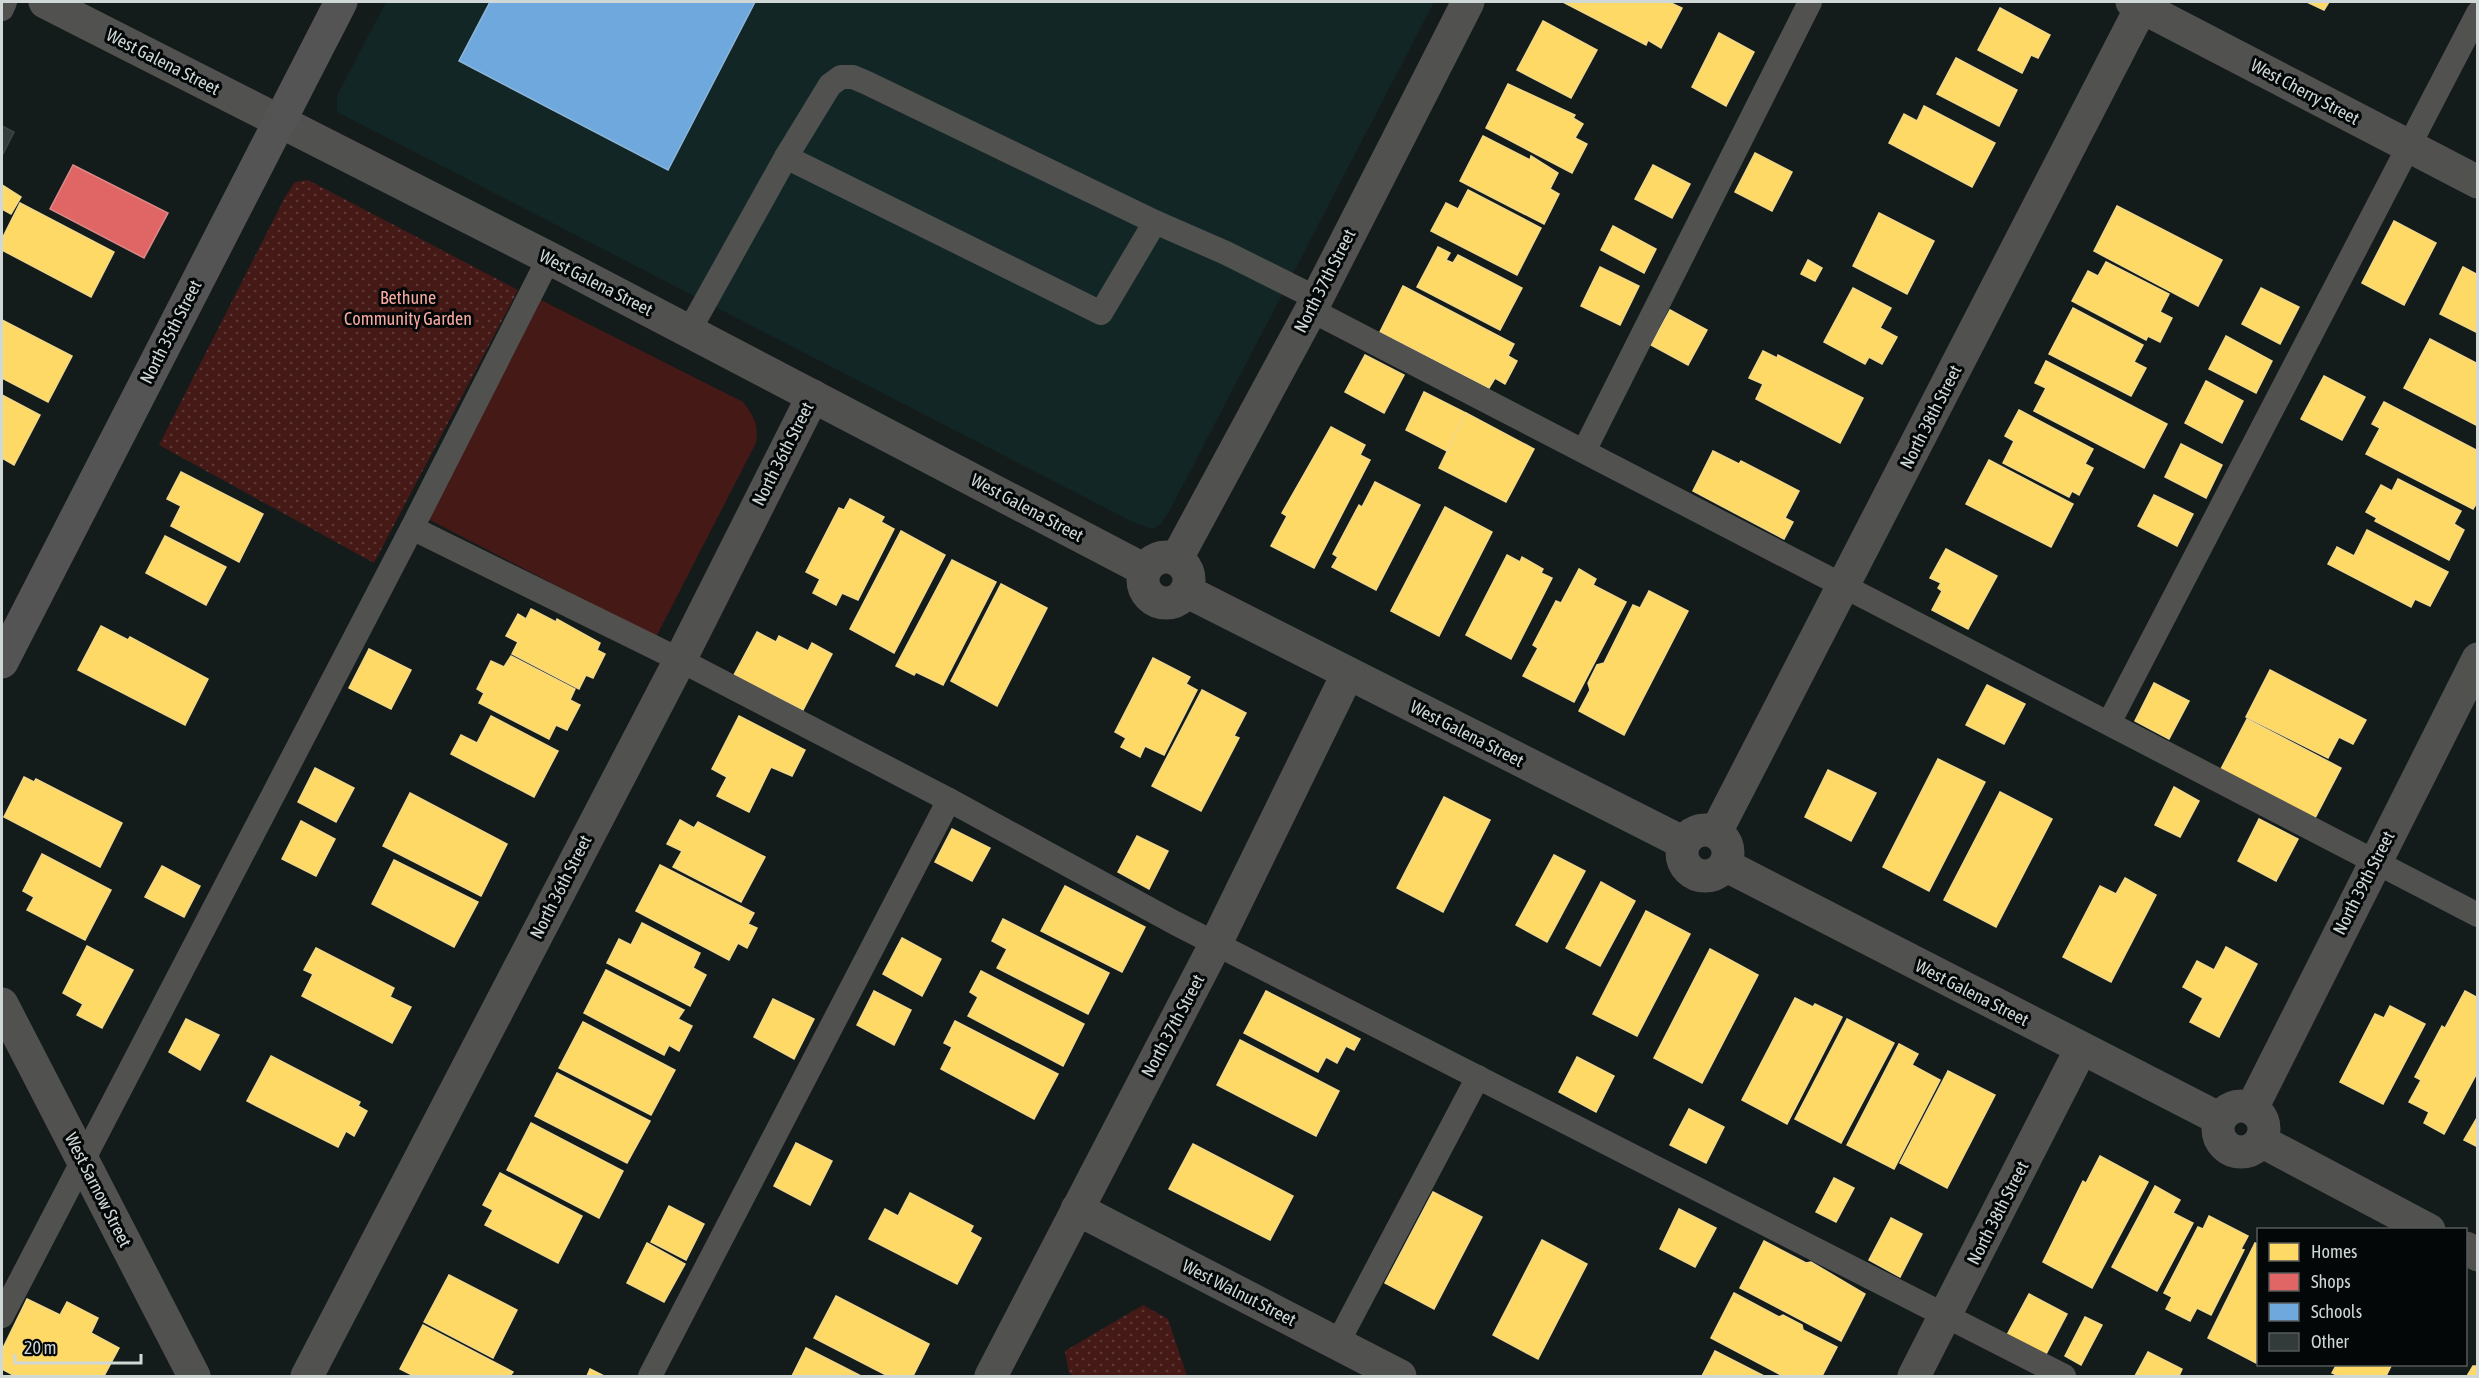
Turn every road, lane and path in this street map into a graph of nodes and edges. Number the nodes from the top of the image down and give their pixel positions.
1 (5, 2) edge
2 (45, 2) edge
3 (341, 2) edge
4 (1468, 2) edge
5 (1810, 2) edge
6 (2139, 3) edge
7 (2, 9) edge
8 (2478, 13) edge
9 (280, 120) junction
10 (2410, 147) junction
11 (786, 157) junction
12 (2478, 182) edge
13 (1155, 222) junction
14 (549, 258) junction
15 (1313, 304) junction
16 (689, 331) junction
17 (813, 396) junction
18 (1584, 451) junction
19 (412, 528) junction
20 (1177, 558) junction
21 (1145, 570) junction
22 (1844, 586) junction
23 (1186, 591) junction
24 (2478, 659) edge
25 (680, 660) junction
26 (2, 662) edge
27 (1348, 673) junction
28 (2109, 723) junction
29 (950, 800) junction
30 (1716, 832) junction
31 (1684, 843) junction
32 (2375, 862) junction
33 (1725, 864) junction
34 (2478, 915) edge
35 (1216, 944) junction
36 (2, 1004) edge
37 (2081, 1049) junction
38 (1478, 1077) junction
39 (2252, 1108) junction
40 (2220, 1119) junction
41 (2261, 1141) junction
42 (82, 1159) junction
43 (1077, 1209) junction
44 (2425, 1228) edge
45 (2, 1316) edge
46 (1946, 1316) junction
47 (1337, 1344) junction
48 (194, 1377) edge
49 (307, 1377) edge
50 (650, 1377) edge
51 (991, 1377) edge
52 (1400, 1377) edge
53 (1914, 1377) edge
54 (2064, 1377) edge

1 - 7 lane
2 - 9 street, West Galena Street
3 - 9 main road, North 35th Street
4 - 15 street, North 37th Street
5 - 18 lane
6 - 10 street, West Cherry Street
6 - 22 street, North 38th Street
8 - 10 lane
9 - 14 street, West Galena Street
9 - 26 main road, North 35th Street
10 - 12 street, West Cherry Street
10 - 28 lane
11 - 13 lane
11 - 13 lane
11 - 16 lane
13 - 15 lane
14 - 16 street, West Galena Street
14 - 19 lane
15 - 18 lane
15 - 20 street, North 37th Street
16 - 17 street, West Galena Street
17 - 21 street, West Galena Street
17 - 25 street, North 36th Street
18 - 22 lane
19 - 25 lane
19 - 42 lane
20 - 21 street
20 - 23 street
21 - 23 street
22 - 28 lane
22 - 30 street, North 38th Street
23 - 27 street, West Galena Street
24 - 32 street, North 39th Street
25 - 29 lane
25 - 49 street, North 36th Street
27 - 31 street, West Galena Street
27 - 35 street, North 37th Street
28 - 32 lane
29 - 35 lane
29 - 50 lane
30 - 31 street
30 - 33 street
31 - 33 street
32 - 34 lane
32 - 39 street, North 39th Street
33 - 37 street, West Galena Street
35 - 38 lane
35 - 43 street, North 37th Street
36 - 42 street, West Sarnow Street
37 - 40 street, West Galena Street
37 - 46 street, North 38th Street
38 - 46 lane
38 - 47 lane
39 - 40 street
39 - 41 street
40 - 41 street
41 - 44 street
42 - 45 lane
42 - 48 street, West Sarnow Street
43 - 47 street, West Walnut Street
43 - 51 street, North 37th Street
46 - 53 street, North 38th Street
46 - 54 lane
47 - 52 street, West Walnut Street

